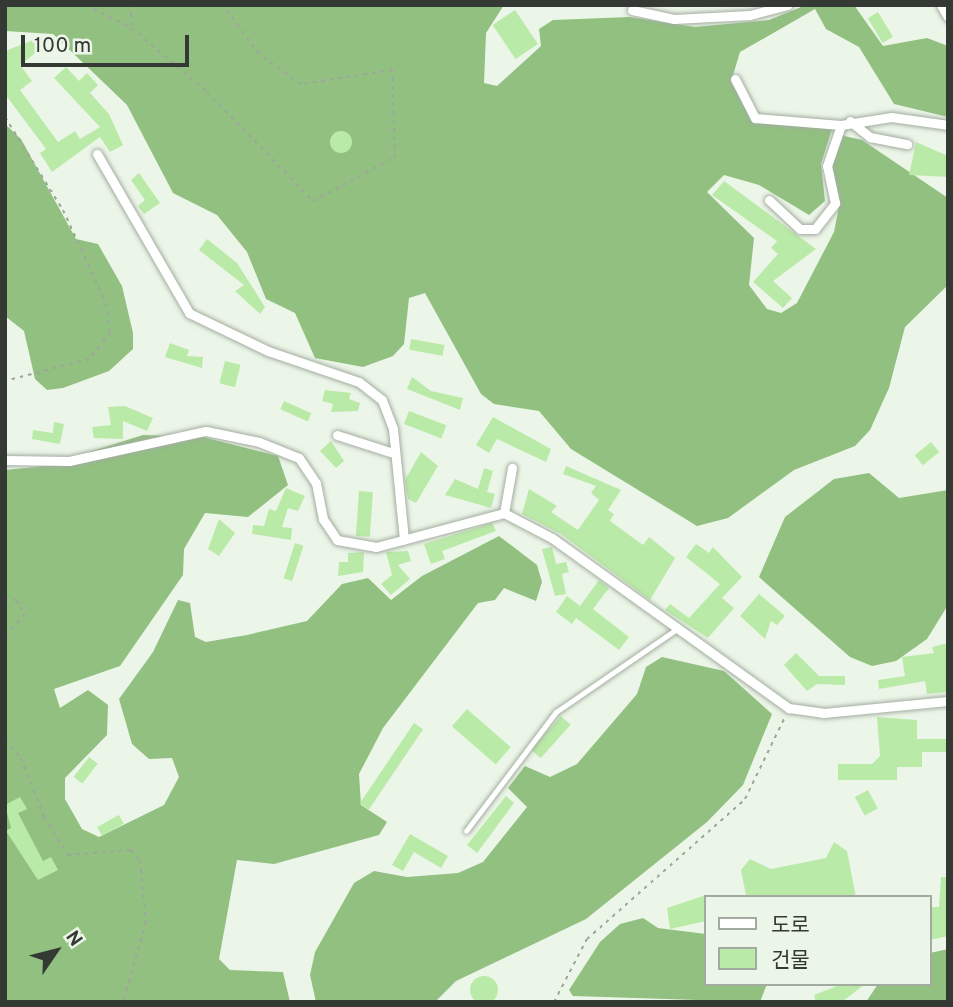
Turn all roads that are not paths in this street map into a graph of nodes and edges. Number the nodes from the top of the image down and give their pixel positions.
1 (788, 5) edge
2 (941, 5) edge
3 (632, 10) dead end
4 (948, 17) edge
5 (735, 79) dead end
6 (846, 123) junction
7 (948, 125) edge
8 (907, 144) dead end
9 (97, 154) dead end
10 (769, 201) dead end
11 (337, 435) dead end
12 (393, 453) junction
13 (5, 460) edge
14 (512, 468) dead end
15 (503, 513) junction
16 (404, 539) junction
17 (679, 628) junction
18 (948, 701) edge
19 (466, 831) dead end

1 - 3 street
2 - 4 street
5 - 6 street
6 - 7 street
6 - 8 street
6 - 10 street
9 - 12 street
11 - 12 street
12 - 16 street
13 - 16 street
14 - 15 street
15 - 16 street
15 - 17 street
17 - 18 street
17 - 19 lane

